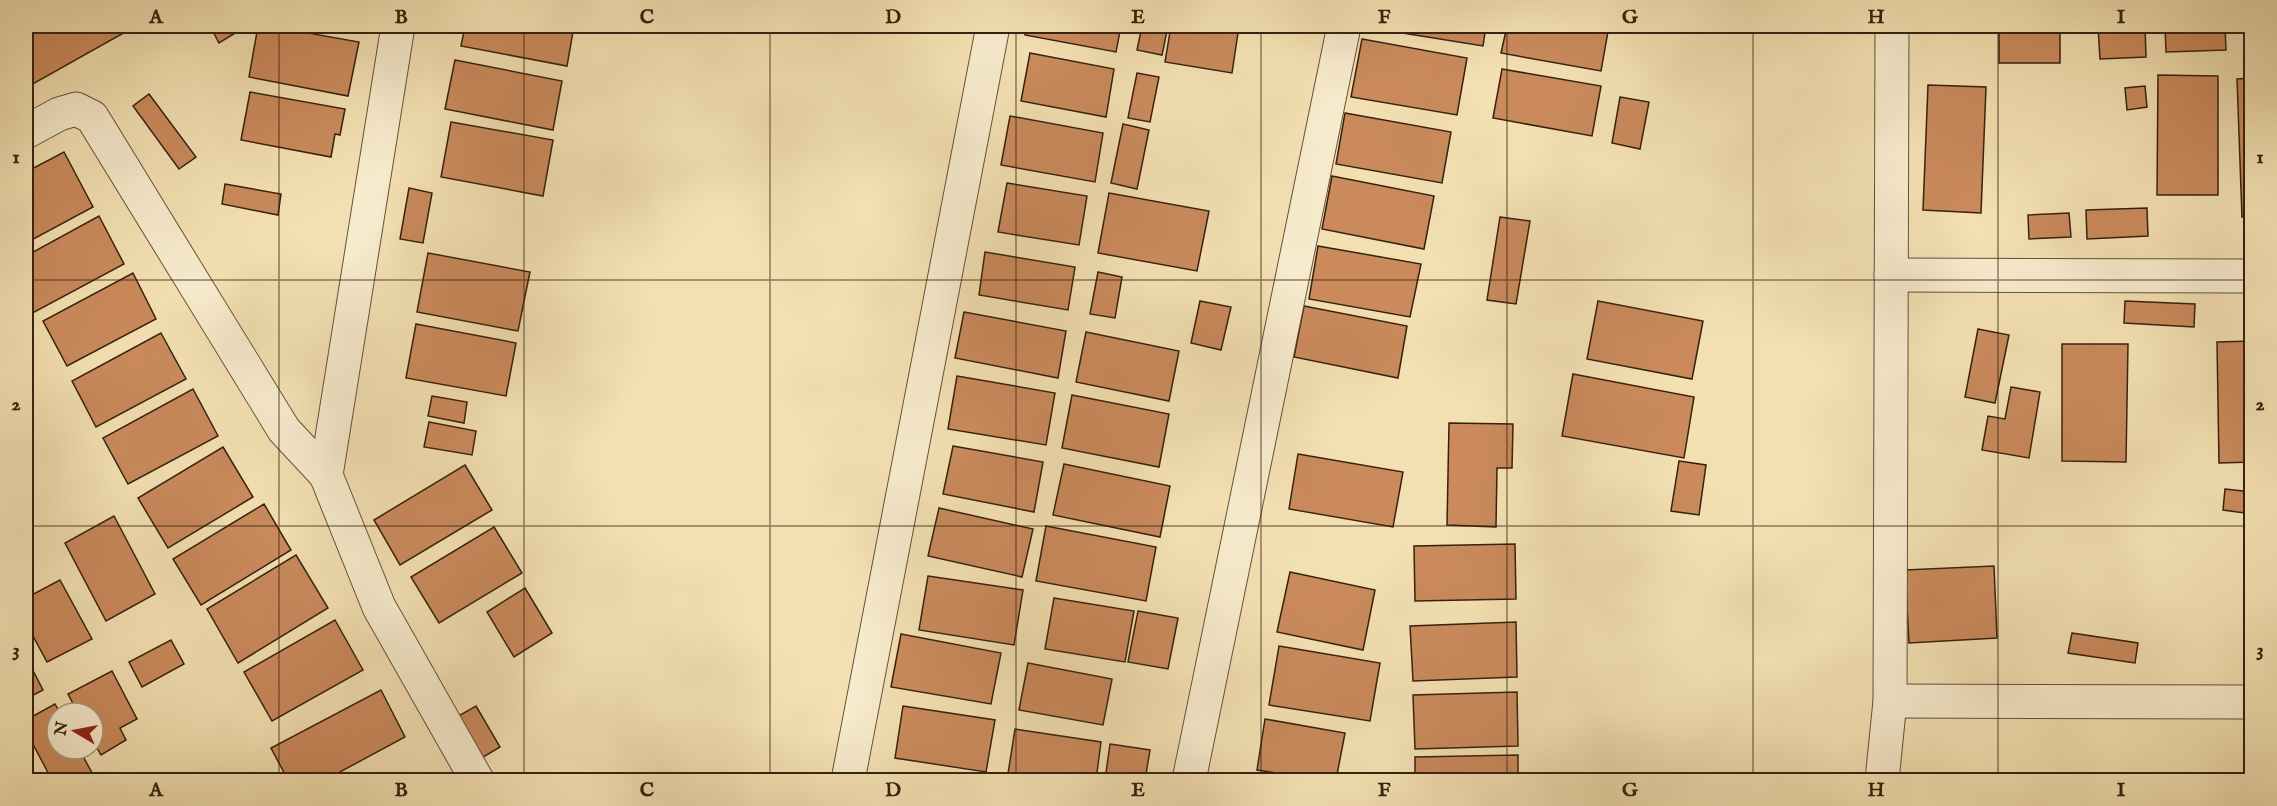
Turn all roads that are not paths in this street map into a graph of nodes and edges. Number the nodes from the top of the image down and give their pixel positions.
1 (399, 26) edge
2 (993, 26) edge
3 (1344, 26) edge
4 (1892, 26) edge
5 (26, 132) edge
6 (1891, 275) junction
7 (2252, 276) edge
8 (326, 475) junction
9 (1890, 701) junction
10 (2252, 702) edge
11 (477, 780) edge
12 (848, 780) edge
13 (1189, 780) edge
14 (1882, 780) edge

1 - 8 street
2 - 12 street
3 - 13 street
4 - 6 street
5 - 8 street
6 - 7 street
6 - 9 street
8 - 11 street
9 - 10 street
9 - 14 street

